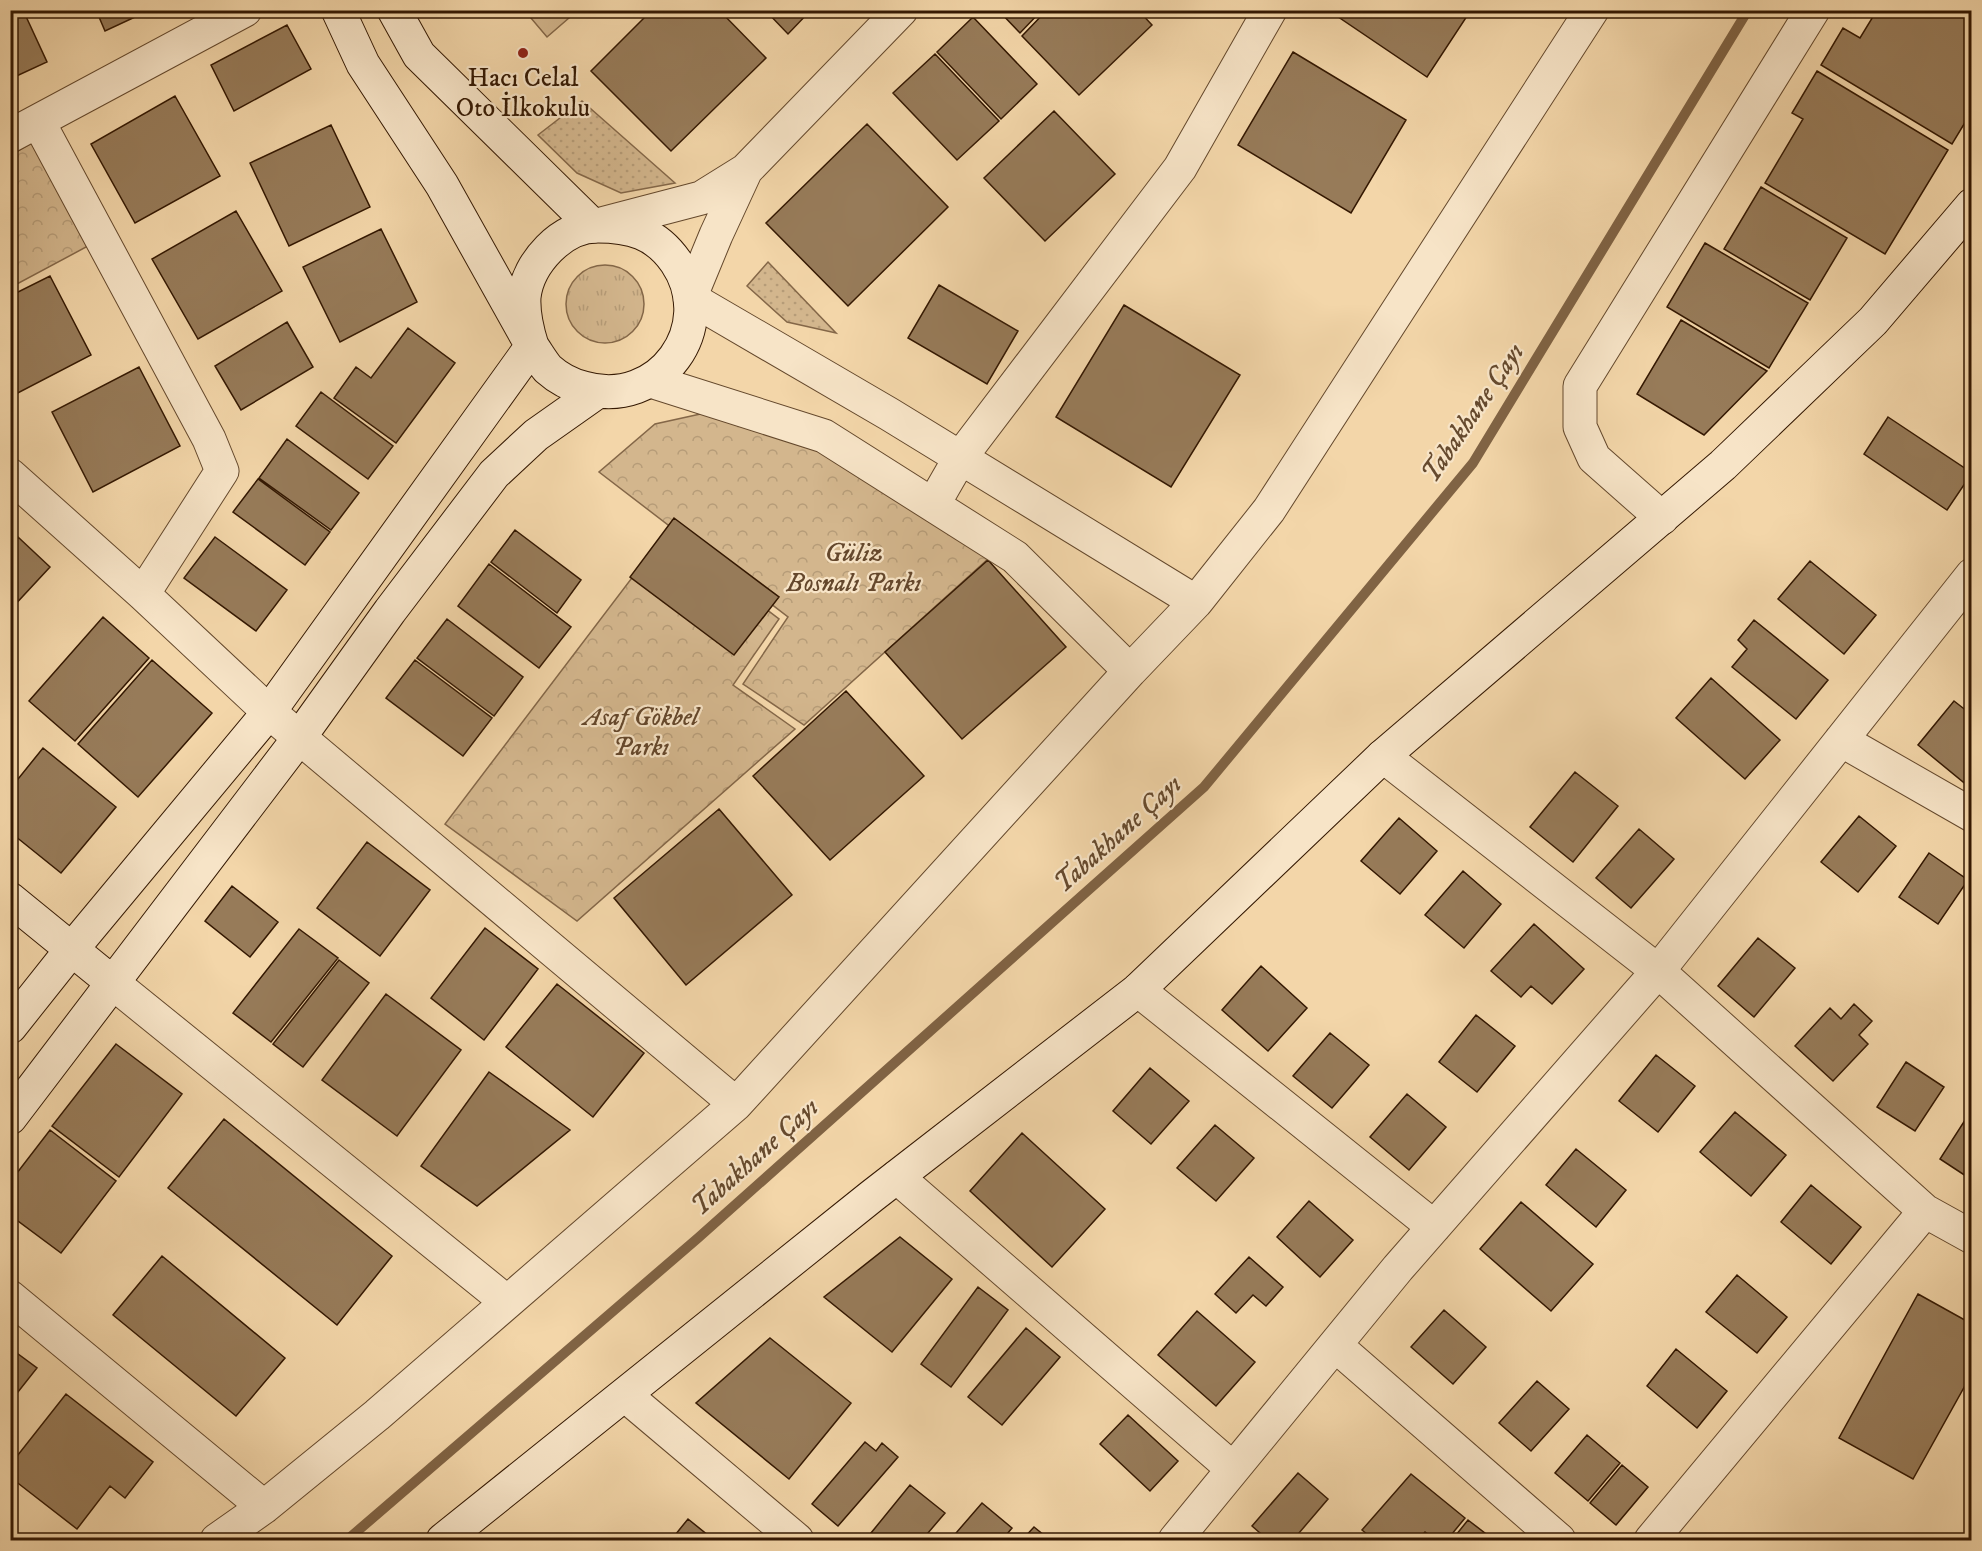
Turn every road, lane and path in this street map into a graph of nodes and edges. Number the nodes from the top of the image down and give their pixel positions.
1 (245, 10) edge
2 (338, 10) edge
3 (394, 10) edge
4 (902, 10) edge
5 (1270, 10) edge
6 (1593, 10) edge
7 (1813, 10) edge
8 (24, 129) edge
9 (746, 170) junction
10 (1971, 205) edge
11 (593, 226) junction
12 (690, 298) junction
13 (532, 346) junction
14 (651, 381) junction
15 (597, 392) junction
16 (960, 458) junction
17 (10, 475) edge
18 (933, 505) junction
19 (1662, 518) junction
20 (1971, 574) edge
21 (143, 594) junction
22 (1196, 602) junction
23 (1130, 671) junction
24 (269, 712) junction
25 (299, 738) junction
26 (1840, 740) junction
27 (1383, 756) junction
28 (1971, 815) edge
29 (10, 899) edge
30 (72, 949) junction
31 (1658, 971) junction
32 (113, 983) junction
33 (1138, 990) junction
34 (10, 1027) edge
35 (736, 1104) junction
36 (10, 1118) edge
37 (897, 1177) junction
38 (1925, 1211) junction
39 (1434, 1227) junction
40 (1971, 1238) edge
41 (10, 1297) edge
42 (507, 1302) junction
43 (1335, 1345) junction
44 (625, 1395) junction
45 (1233, 1469) junction
46 (264, 1507) junction
47 (217, 1540) edge
48 (443, 1540) edge
49 (797, 1540) edge
50 (1175, 1540) edge
51 (1559, 1540) edge
52 (1651, 1540) edge

1 - 8 street
2 - 13 street
3 - 11 street
4 - 9 street
5 - 16 street
6 - 22 street
7 - 19 street
8 - 21 street
9 - 11 street
9 - 12 street
10 - 19 street
11 - 12 street
11 - 13 street
12 - 14 street
12 - 16 street
13 - 15 street
13 - 24 street
14 - 15 street
14 - 18 street
15 - 25 street
16 - 18 street
16 - 22 street
17 - 21 street
18 - 23 street
19 - 27 street
20 - 26 street
21 - 24 street
22 - 23 street
23 - 35 street
24 - 25 street
24 - 30 street
25 - 32 street
25 - 35 street
26 - 28 street
26 - 31 street
27 - 31 street
27 - 33 street
29 - 30 street
30 - 32 street
30 - 34 street
31 - 38 street
31 - 39 street
32 - 36 street
32 - 42 street
33 - 37 street
33 - 39 street
35 - 42 street
37 - 44 street
37 - 45 street
38 - 40 street
38 - 52 street
39 - 43 street
41 - 46 street
42 - 46 street
43 - 45 street
43 - 51 street
44 - 48 street
44 - 49 street
45 - 50 street
46 - 47 street

